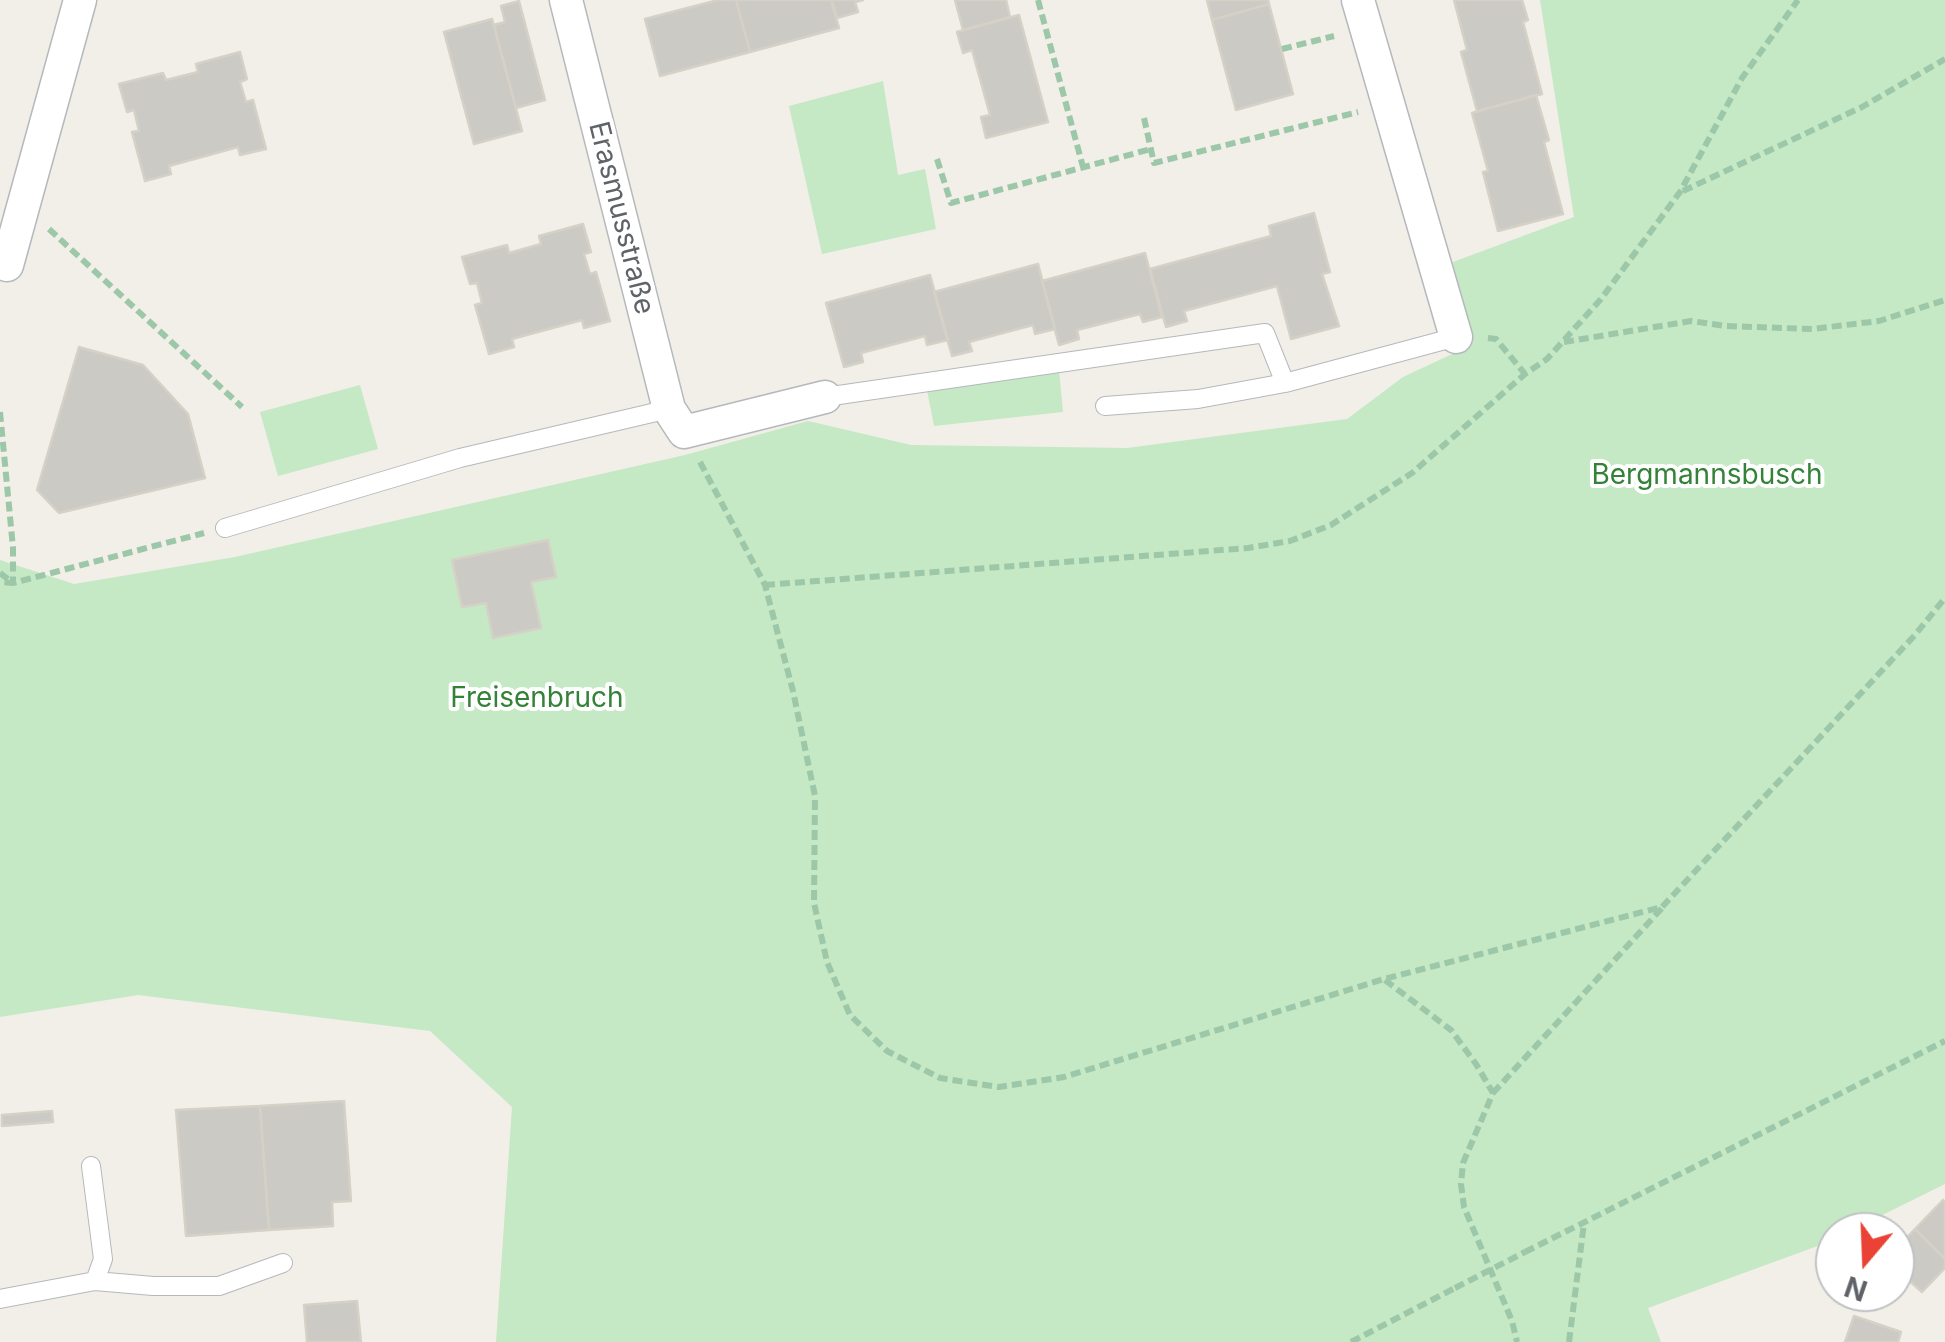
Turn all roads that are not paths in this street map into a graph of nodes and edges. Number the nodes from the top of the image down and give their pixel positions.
1 (80, 0) edge
2 (566, 0) edge
3 (1362, 14) edge
4 (11, 202) edge
5 (7, 264) dead end
6 (1456, 337) joint
7 (1284, 383) junction
8 (825, 397) joint
9 (1105, 406) dead end
10 (676, 421) junction
11 (224, 528) road end
12 (92, 1166) dead end
13 (283, 1263) dead end
14 (94, 1281) junction
15 (0, 1299) edge

1 - 4 street
2 - 10 street, Erasmusstraße
3 - 6 street
4 - 5 street
6 - 7 lane
7 - 8 lane
7 - 9 lane
8 - 10 street
10 - 11 lane
12 - 14 lane
13 - 14 lane
14 - 15 lane

